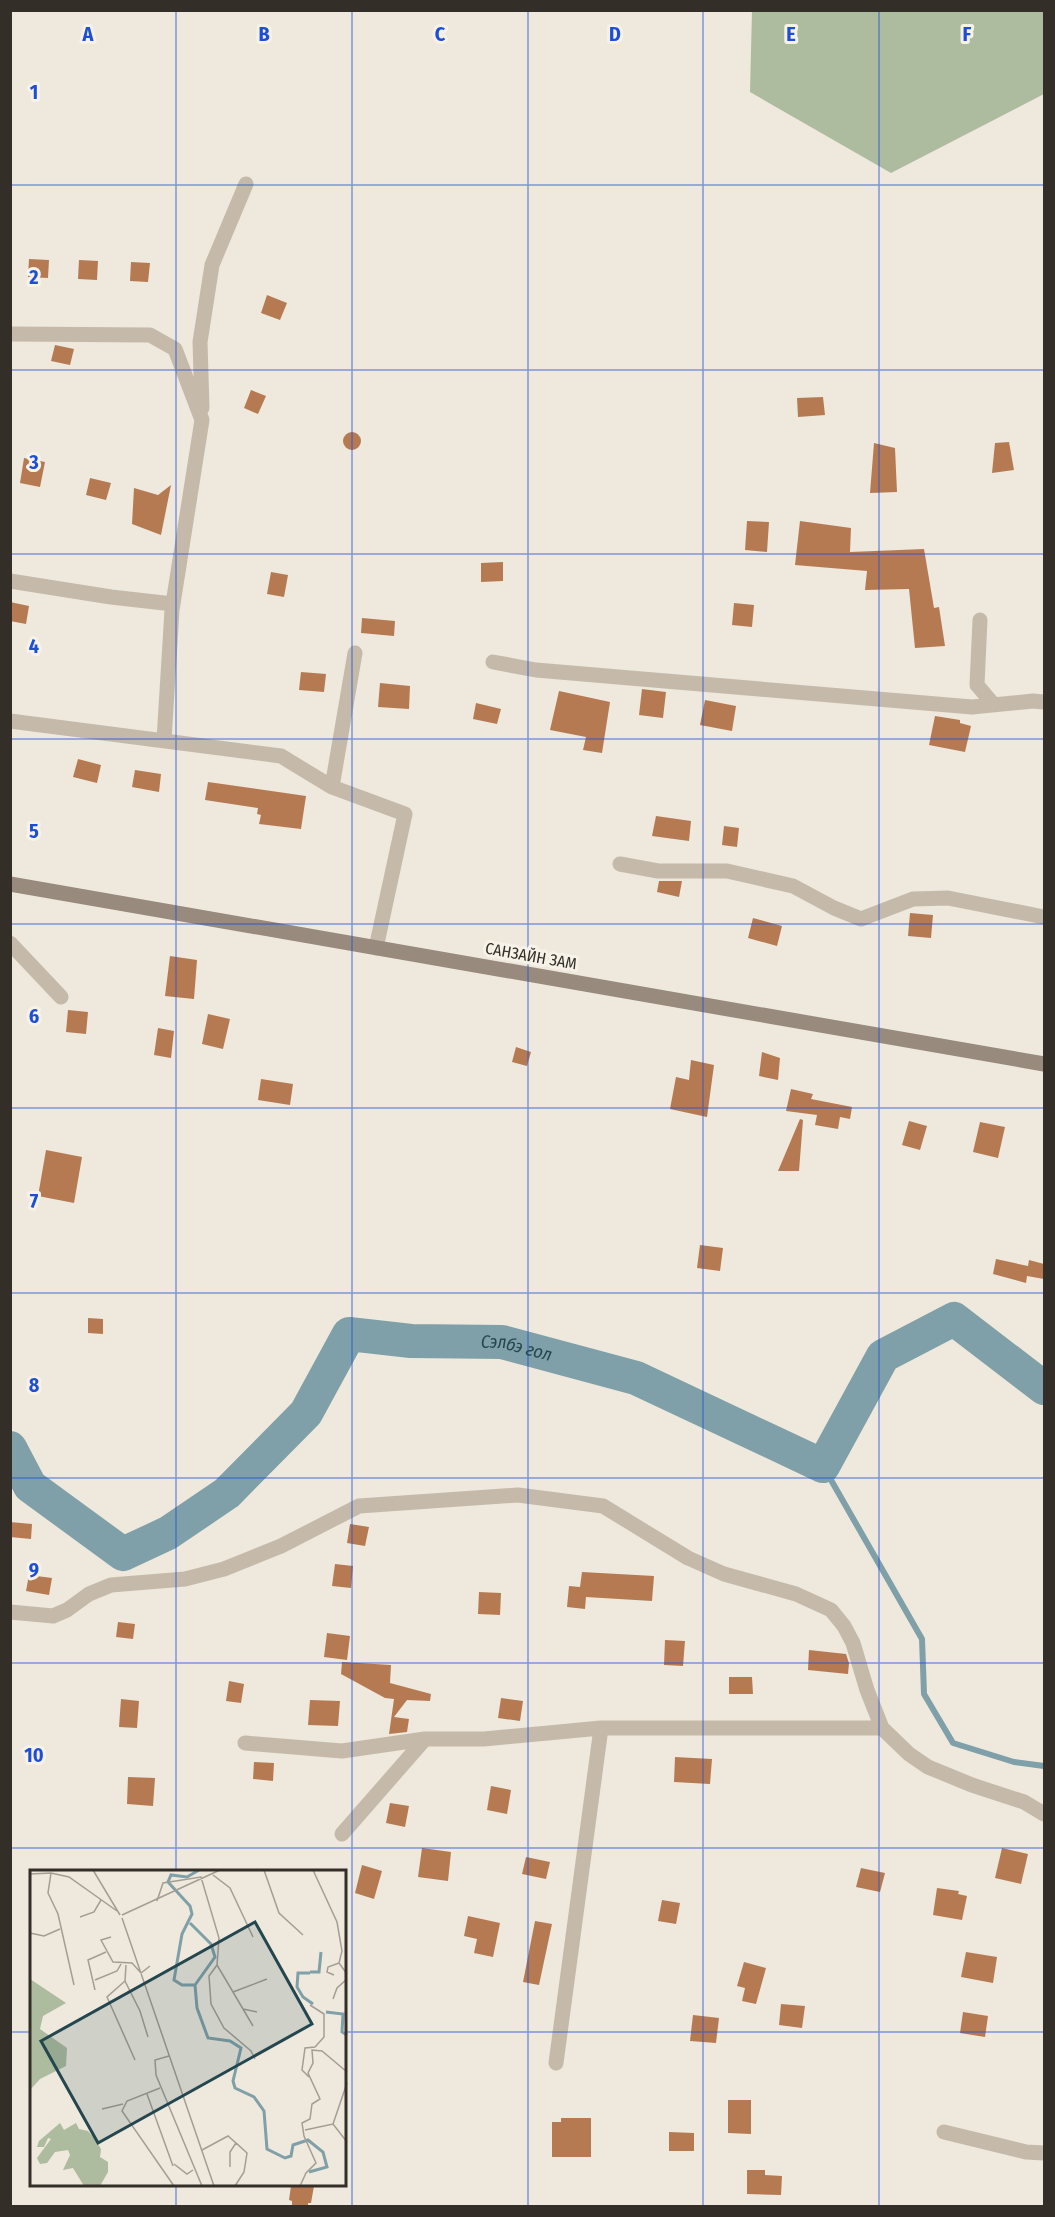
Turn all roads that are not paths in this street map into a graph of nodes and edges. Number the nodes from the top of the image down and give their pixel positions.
1 (246, 184) dead end
2 (10, 334) edge
3 (202, 420) junction
4 (10, 580) edge
5 (174, 604) junction
6 (980, 620) dead end
7 (355, 653) dead end
8 (493, 662) dead end
9 (1044, 702) edge
10 (994, 705) junction
11 (10, 721) edge
12 (164, 740) junction
13 (332, 788) junction
14 (620, 864) dead end
15 (10, 884) edge
16 (1044, 917) edge
17 (10, 943) edge
18 (376, 948) junction
19 (61, 997) dead end
20 (1044, 1064) edge
21 (10, 1612) edge
22 (601, 1728) junction
23 (882, 1728) junction
24 (425, 1739) junction
25 (245, 1743) dead end
26 (1044, 1814) edge
27 (342, 1834) dead end
28 (556, 2064) dead end
29 (944, 2132) dead end
30 (1044, 2153) edge

1 - 3 street
2 - 3 street
3 - 5 street
4 - 5 street
5 - 12 street
6 - 10 street
7 - 13 street
8 - 10 street
9 - 10 street
11 - 12 street
12 - 13 street
13 - 18 street
14 - 16 street
15 - 18 main road, САНЗАЙН ЗАМ
17 - 19 street
18 - 20 main road, САНЗАЙН ЗАМ
21 - 23 street
22 - 23 street
22 - 24 street
22 - 28 street
23 - 26 street
24 - 25 street
24 - 27 street
29 - 30 street

